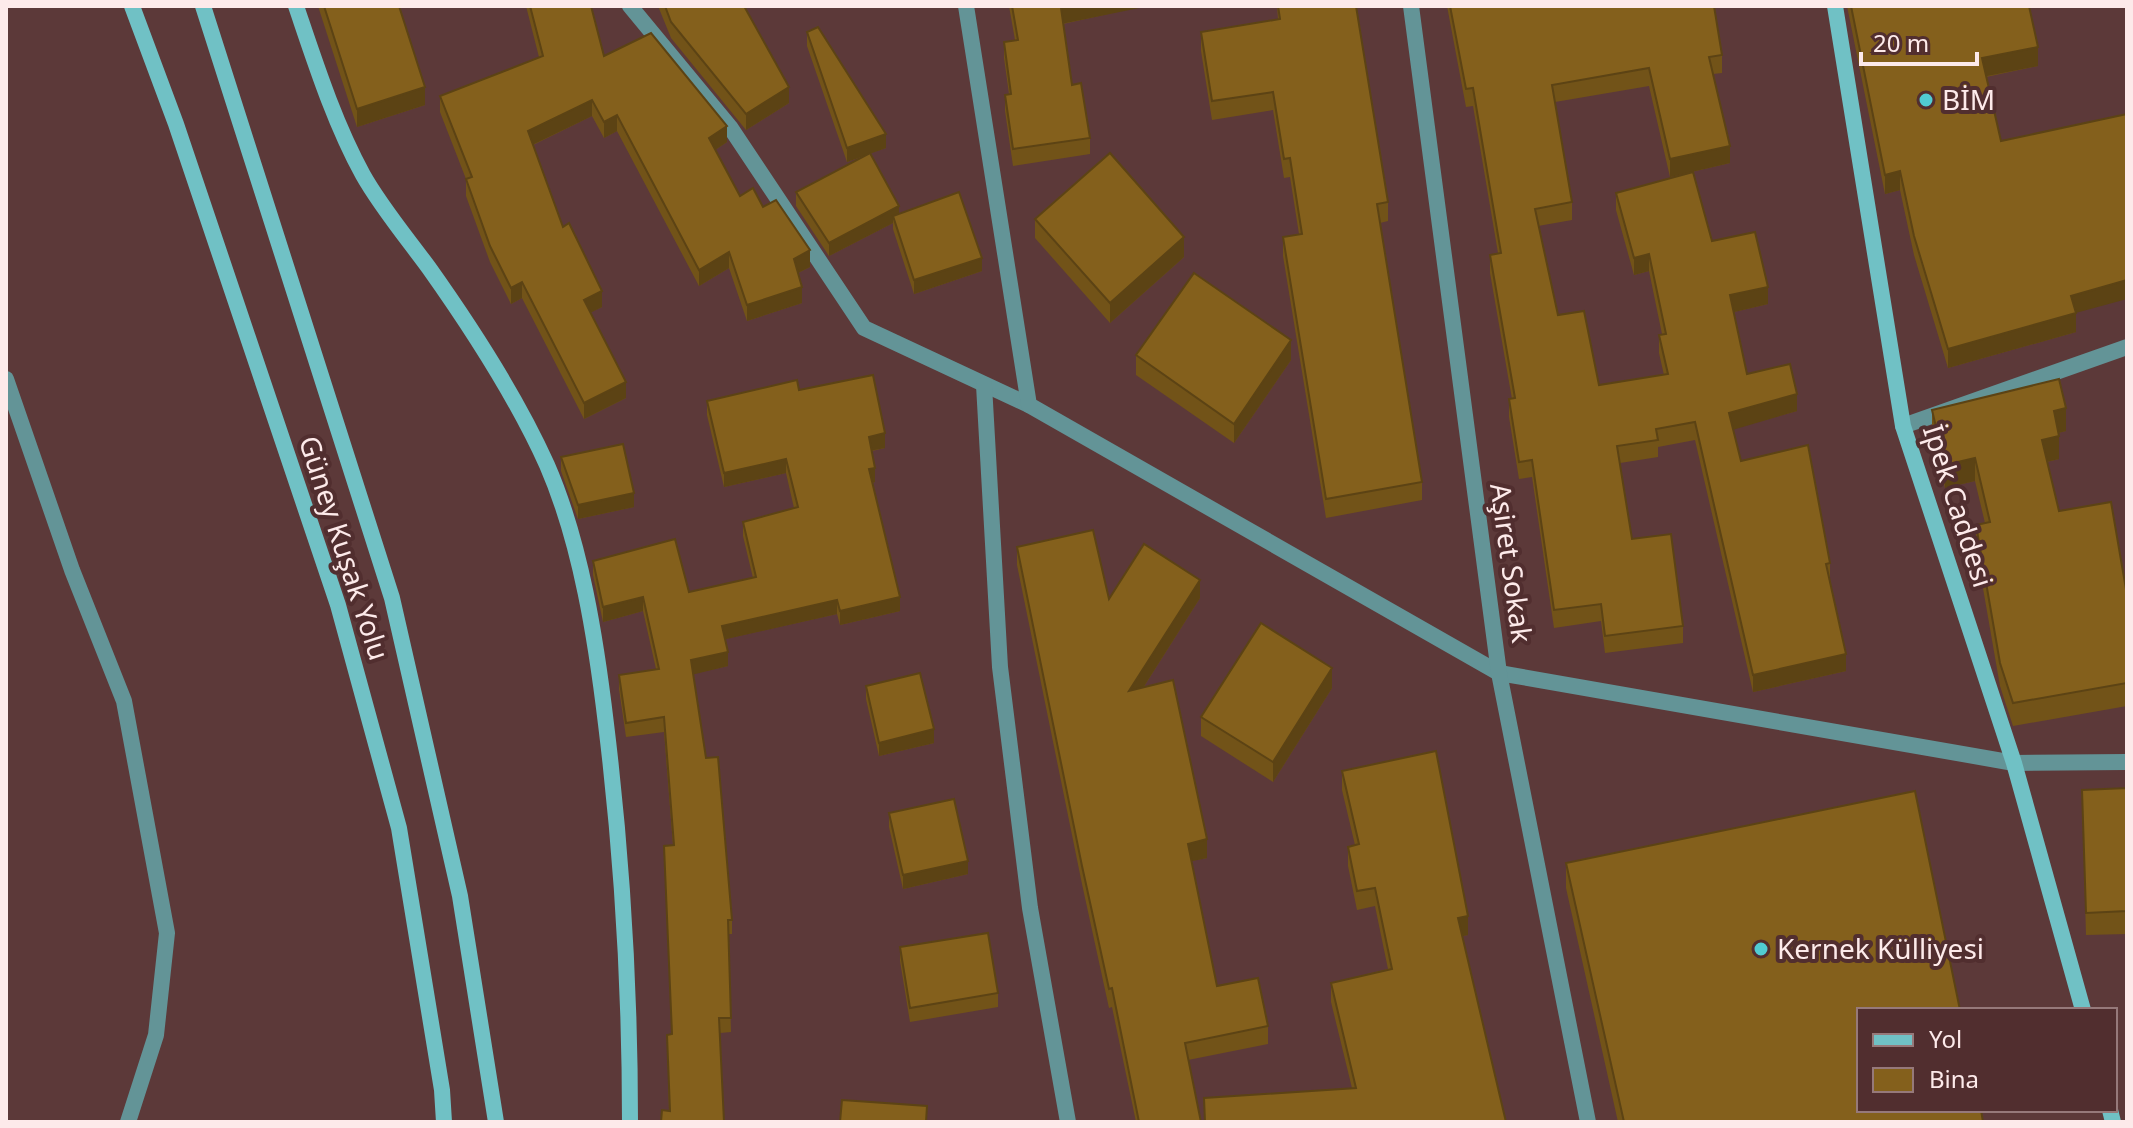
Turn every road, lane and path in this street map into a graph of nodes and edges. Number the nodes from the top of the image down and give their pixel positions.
1 (132, 6) edge
2 (203, 6) edge
3 (296, 6) edge
4 (630, 6) edge
5 (966, 6) edge
6 (1411, 6) edge
7 (1835, 6) edge
8 (2127, 347) edge
9 (6, 379) edge
10 (984, 385) junction
11 (1029, 405) junction
12 (1903, 426) junction
13 (1499, 673) junction
14 (2127, 762) edge
15 (2014, 763) junction
16 (2082, 1008) edge
17 (128, 1122) edge
18 (444, 1122) edge
19 (496, 1122) edge
20 (630, 1122) edge
21 (1068, 1122) edge
22 (1588, 1122) edge

1 - 18 main road, Güney Kuşak Yolu
2 - 19 main road, Güney Kuşak Yolu
3 - 20 main road
4 - 10 street
5 - 11 street
6 - 13 street, Aşiret Sokak
7 - 12 main road, İpek Caddesi
8 - 12 street
9 - 17 street
10 - 11 street
10 - 21 street
11 - 13 street
12 - 15 main road, İpek Caddesi
13 - 15 street
13 - 22 street, Aşiret Sokak
14 - 15 street
15 - 16 main road, İpek Caddesi

